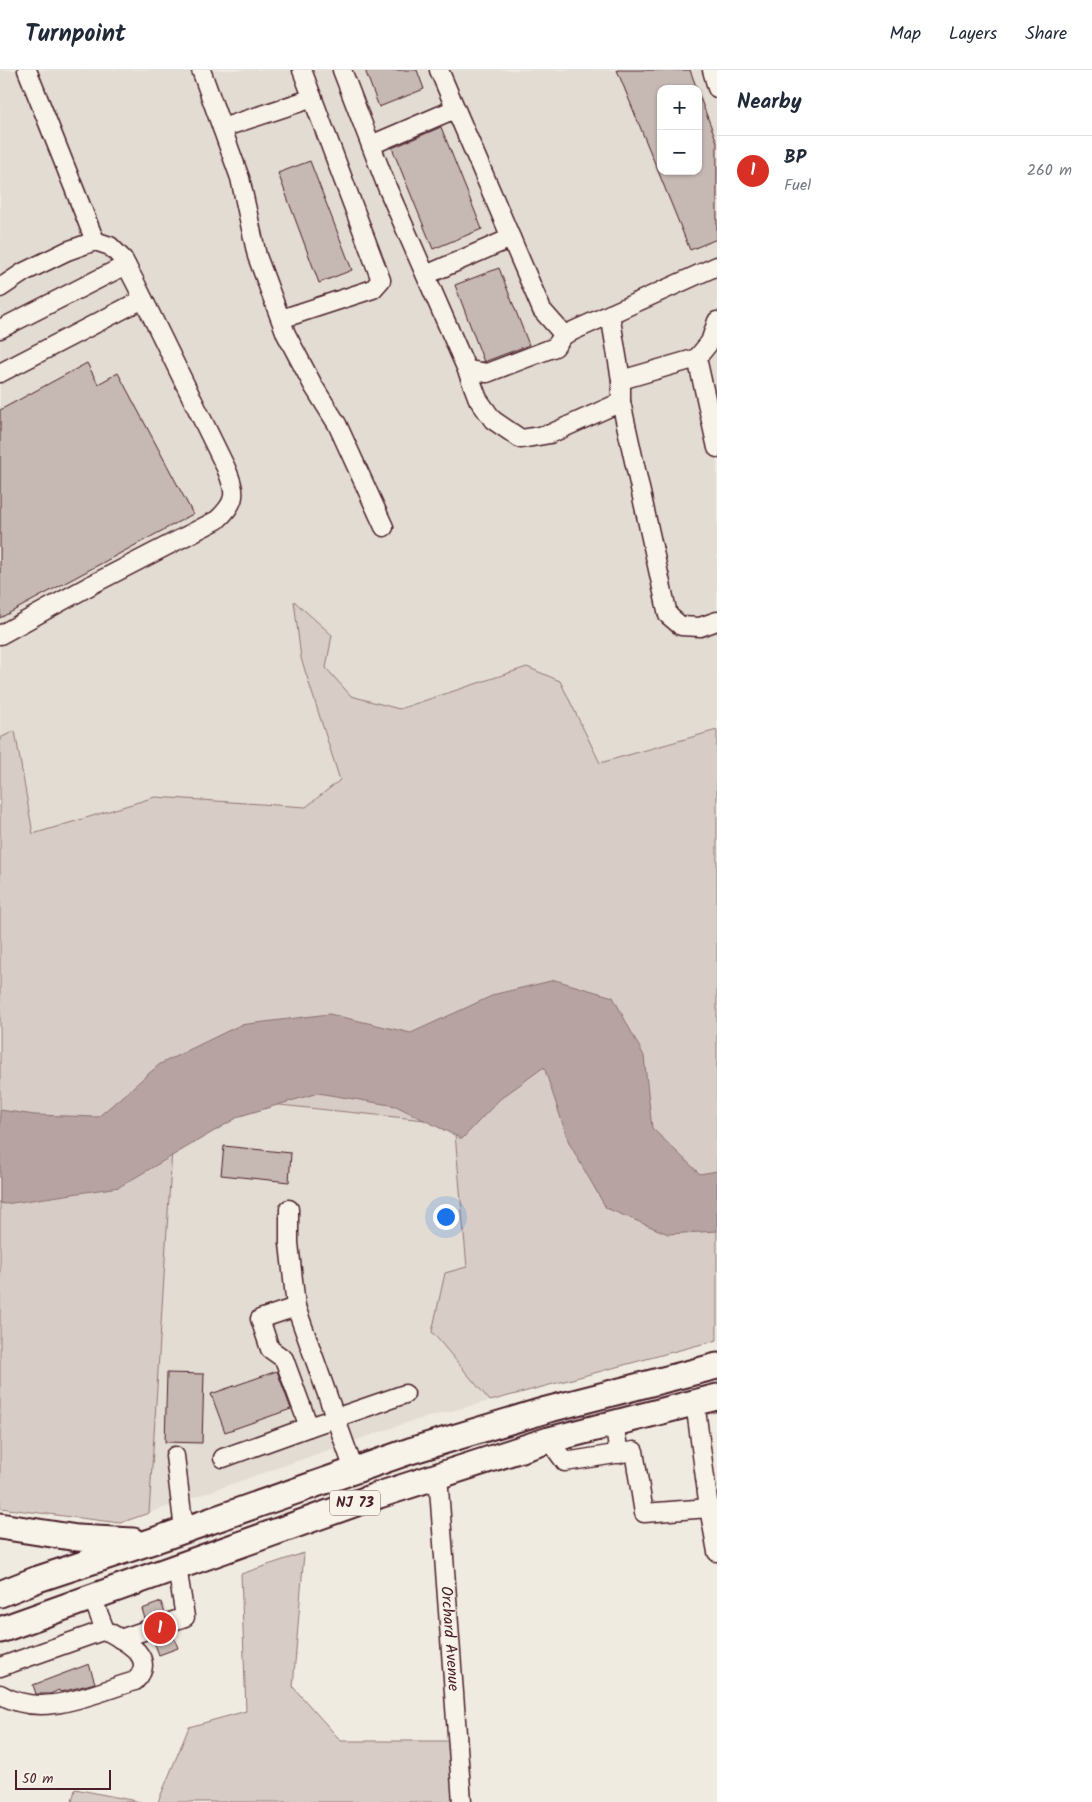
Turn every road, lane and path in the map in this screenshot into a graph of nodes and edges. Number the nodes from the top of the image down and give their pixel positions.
1 (27, 70) edge
2 (200, 70) edge
3 (302, 70) edge
4 (342, 70) edge
5 (439, 70) edge
6 (712, 70) edge
7 (717, 88) edge
8 (313, 98) junction
9 (455, 109) junction
10 (222, 128) junction
11 (371, 145) junction
12 (511, 238) junction
13 (95, 241) junction
14 (126, 265) junction
15 (717, 271) edge
16 (426, 276) junction
17 (0, 288) edge
18 (143, 299) junction
19 (610, 314) junction
20 (281, 319) junction
21 (717, 321) edge
22 (0, 329) edge
23 (564, 335) junction
24 (697, 358) junction
25 (467, 370) junction
26 (0, 373) edge
27 (621, 380) junction
28 (621, 402) junction
29 (717, 448) edge
30 (384, 527) dead end
31 (717, 621) edge
32 (0, 635) edge
33 (289, 1209) dead end
34 (296, 1307) junction
35 (717, 1366) edge
36 (405, 1394) dead end
37 (706, 1400) edge
38 (335, 1418) junction
39 (614, 1422) junction
40 (309, 1427) junction
41 (549, 1440) junction
42 (620, 1454) junction
43 (175, 1456) dead end
44 (223, 1458) dead end
45 (354, 1470) junction
46 (438, 1476) junction
47 (709, 1508) junction
48 (0, 1526) edge
49 (184, 1530) junction
50 (153, 1541) junction
51 (717, 1552) edge
52 (177, 1567) junction
53 (0, 1594) edge
54 (92, 1597) junction
55 (0, 1630) edge
56 (105, 1630) junction
57 (120, 1639) junction
58 (0, 1667) edge
59 (0, 1694) edge
60 (462, 1802) edge

1 - 13 street
2 - 10 street
3 - 8 street
4 - 11 street
5 - 9 street
6 - 7 street
8 - 10 street
8 - 20 street
9 - 11 street
9 - 12 street
10 - 20 street
11 - 16 street
12 - 16 street
12 - 23 street
13 - 14 street
13 - 17 street
14 - 18 street
14 - 22 street
15 - 19 street
16 - 25 street
18 - 26 street
18 - 32 street
19 - 23 street
19 - 27 street
20 - 30 street
21 - 24 street
23 - 25 street
24 - 27 street
24 - 29 street
25 - 28 street
27 - 28 street
28 - 31 street
33 - 34 street
34 - 38 street
34 - 40 street
35 - 45 highway, NJ 73
36 - 38 street
37 - 39 highway, NJ 73
37 - 47 street
38 - 40 street
38 - 45 street
39 - 41 highway, NJ 73
39 - 42 street
40 - 44 street
41 - 42 street
41 - 46 highway, NJ 73
42 - 47 street
43 - 49 street
45 - 49 highway, NJ 73
46 - 52 highway, NJ 73
46 - 60 street, Orchard Avenue
47 - 51 street
48 - 50 highway
49 - 50 highway, NJ 73
50 - 53 highway, NJ 73
52 - 54 highway, NJ 73
52 - 57 street
54 - 55 highway, NJ 73
54 - 56 street
56 - 57 street
56 - 58 street
57 - 59 street

